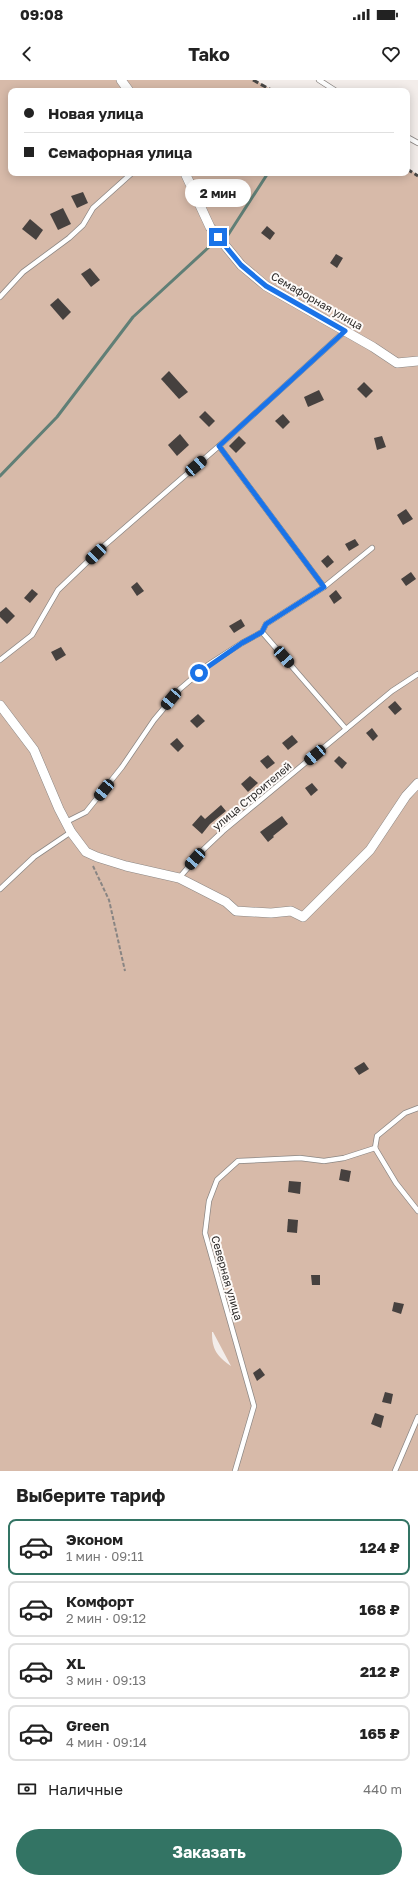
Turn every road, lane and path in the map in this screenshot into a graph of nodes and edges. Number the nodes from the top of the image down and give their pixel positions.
1 (121, 80) edge
2 (319, 80) edge
3 (128, 88) edge
4 (331, 88) edge
5 (129, 176) edge
6 (186, 176) edge
7 (0, 297) edge
8 (345, 331) junction
9 (418, 361) edge
10 (219, 446) junction
11 (372, 548) dead end
12 (324, 587) junction
13 (262, 632) junction
14 (0, 660) edge
15 (418, 674) edge
16 (0, 705) edge
17 (346, 729) junction
18 (418, 783) edge
19 (66, 822) junction
20 (71, 832) junction
21 (86, 852) junction
22 (179, 878) junction
23 (0, 889) edge
24 (125, 971) dead end
25 (418, 1108) edge
26 (375, 1148) junction
27 (418, 1211) edge
28 (418, 1417) edge
29 (234, 1471) edge
30 (395, 1471) edge

1 - 3 street
2 - 4 lane
5 - 7 lane
6 - 8 street, Семафорная улица
8 - 9 street, Семафорная улица
8 - 10 lane
10 - 12 lane
10 - 14 lane
11 - 12 lane
12 - 13 lane
13 - 17 lane
13 - 19 lane
15 - 17 lane, улица Строителей
16 - 19 street
17 - 22 lane, улица Строителей
18 - 22 street
19 - 20 street
20 - 21 street
20 - 23 lane
21 - 22 street
21 - 24 path
25 - 26 lane
26 - 27 lane
26 - 29 lane, Северная улица
28 - 30 lane

